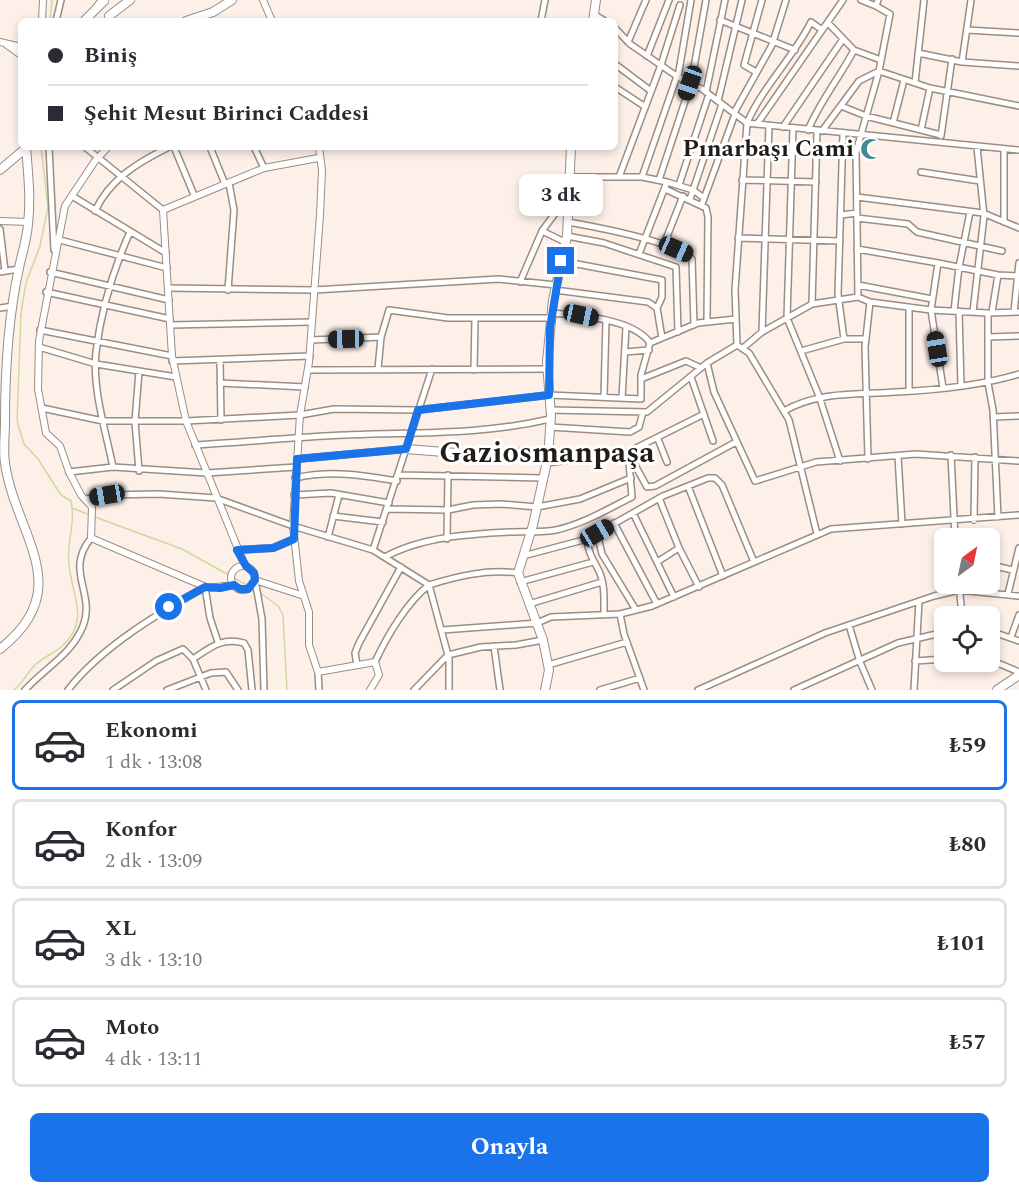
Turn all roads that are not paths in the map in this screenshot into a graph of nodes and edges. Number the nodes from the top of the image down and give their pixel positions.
1 (44, 0) edge
2 (61, 0) edge
3 (124, 0) edge
4 (130, 0) edge
5 (232, 0) edge
6 (263, 0) edge
7 (544, 0) edge
8 (595, 0) edge
9 (645, 0) edge
10 (669, 0) edge
11 (706, 0) edge
12 (725, 0) edge
13 (742, 0) edge
14 (762, 0) edge
15 (778, 0) edge
16 (843, 0) edge
17 (861, 0) edge
18 (924, 0) edge
19 (971, 0) edge
20 (786, 1) edge
21 (102, 2) edge
22 (690, 3) edge
23 (877, 3) edge
24 (680, 4) junction
25 (594, 17) edge
26 (42, 18) edge
27 (57, 18) edge
28 (87, 18) edge
29 (106, 18) edge
30 (199, 18) edge
31 (271, 18) edge
32 (541, 18) edge
33 (720, 20) junction
34 (828, 23) junction
35 (736, 26) junction
36 (822, 30) junction
37 (967, 30) junction
38 (618, 31) edge
39 (753, 33) junction
40 (1019, 33) edge
41 (843, 39) junction
42 (774, 40) junction
43 (2, 42) edge
44 (628, 42) junction
45 (18, 46) edge
46 (795, 50) junction
47 (854, 50) junction
48 (18, 53) edge
49 (918, 53) junction
50 (647, 56) junction
51 (952, 59) junction
52 (881, 60) junction
53 (962, 62) junction
54 (618, 66) edge
55 (661, 66) junction
56 (1019, 66) edge
57 (879, 71) junction
58 (756, 72) junction
59 (677, 77) junction
60 (904, 80) junction
61 (691, 83) junction
62 (915, 83) junction
63 (930, 88) junction
64 (618, 91) edge
65 (651, 91) junction
66 (948, 92) junction
67 (707, 93) junction
68 (720, 103) junction
69 (644, 106) junction
70 (841, 106) junction
71 (1019, 106) edge
72 (734, 114) junction
73 (866, 116) junction
74 (747, 123) junction
75 (893, 123) junction
76 (757, 124) junction
77 (769, 125) junction
78 (783, 127) junction
79 (793, 128) junction
80 (808, 130) junction
81 (921, 130) junction
82 (819, 131) junction
83 (843, 134) junction
84 (860, 135) junction
85 (941, 135) junction
86 (940, 144) junction
87 (977, 147) junction
88 (1004, 149) junction
89 (23, 150) edge
90 (26, 150) edge
91 (49, 150) edge
92 (89, 150) edge
93 (105, 150) edge
94 (164, 150) edge
95 (175, 150) edge
96 (211, 150) edge
97 (255, 150) edge
98 (317, 150) edge
99 (318, 150) edge
100 (571, 150) edge
101 (1019, 150) edge
102 (99, 157) junction
103 (318, 158) junction
104 (321, 166) junction
105 (264, 168) junction
106 (0, 170) edge
107 (921, 172) dead end
108 (121, 174) junction
109 (568, 177) junction
110 (619, 177) junction
111 (642, 177) junction
112 (659, 180) junction
113 (742, 180) junction
114 (790, 181) junction
115 (980, 181) junction
116 (667, 182) junction
117 (766, 182) junction
118 (816, 182) junction
119 (227, 183) junction
120 (679, 185) junction
121 (665, 189) junction
122 (693, 190) junction
123 (194, 195) junction
124 (72, 196) junction
125 (568, 196) junction
126 (683, 196) junction
127 (857, 197) junction
128 (690, 199) junction
129 (703, 201) junction
130 (163, 210) junction
131 (94, 211) junction
132 (970, 212) junction
133 (984, 213) junction
134 (841, 215) junction
135 (857, 216) junction
136 (0, 221) edge
137 (29, 222) junction
138 (568, 222) junction
139 (1004, 222) junction
140 (0, 228) edge
141 (1019, 228) edge
142 (542, 231) junction
143 (130, 232) junction
144 (738, 238) junction
145 (57, 239) junction
146 (566, 239) junction
147 (764, 239) junction
148 (645, 240) junction
149 (788, 240) junction
150 (813, 241) junction
151 (840, 241) junction
152 (964, 242) junction
153 (664, 244) junction
154 (981, 246) junction
155 (857, 249) junction
156 (54, 250) junction
157 (1002, 251) dead end
158 (166, 253) junction
159 (639, 254) junction
160 (119, 257) junction
161 (561, 261) junction
162 (938, 262) junction
163 (1019, 264) edge
164 (959, 267) junction
165 (167, 268) junction
166 (18, 269) junction
167 (2, 271) edge
168 (978, 271) junction
169 (50, 272) junction
170 (998, 275) junction
171 (1018, 276) edge
172 (520, 282) junction
173 (858, 285) junction
174 (110, 286) junction
175 (556, 287) junction
176 (168, 288) junction
177 (228, 290) junction
178 (314, 290) junction
179 (46, 292) junction
180 (858, 297) junction
181 (932, 299) junction
182 (169, 300) junction
183 (838, 301) junction
184 (870, 302) junction
185 (812, 304) junction
186 (14, 306) junction
187 (105, 306) junction
188 (909, 307) junction
189 (0, 308) edge
190 (657, 308) junction
191 (930, 310) junction
192 (956, 311) junction
193 (974, 312) junction
194 (990, 312) junction
195 (1017, 312) edge
196 (551, 315) junction
197 (475, 318) junction
198 (787, 318) junction
199 (736, 319) junction
200 (606, 321) junction
201 (707, 321) junction
202 (170, 322) junction
203 (312, 322) junction
204 (694, 325) junction
205 (626, 327) junction
206 (40, 330) junction
207 (678, 332) junction
208 (762, 332) junction
209 (1019, 336) edge
210 (381, 337) junction
211 (988, 337) junction
212 (662, 338) junction
213 (844, 339) junction
214 (866, 339) junction
215 (311, 340) junction
216 (651, 342) junction
217 (98, 343) junction
218 (0, 344) edge
219 (39, 347) junction
220 (740, 347) junction
221 (649, 350) junction
222 (801, 351) junction
223 (8, 352) junction
224 (625, 352) junction
225 (309, 356) junction
226 (172, 359) junction
227 (220, 360) junction
228 (707, 363) junction
229 (96, 364) junction
230 (701, 368) junction
231 (378, 369) junction
232 (432, 369) junction
233 (548, 369) junction
234 (308, 370) junction
235 (474, 370) junction
236 (139, 371) junction
237 (1019, 374) edge
238 (176, 377) junction
239 (691, 377) junction
240 (641, 379) junction
241 (220, 383) junction
242 (988, 384) junction
243 (961, 386) junction
244 (305, 387) junction
245 (943, 388) junction
246 (909, 391) junction
247 (867, 394) junction
248 (549, 395) junction
249 (819, 396) junction
250 (604, 397) junction
251 (622, 398) junction
252 (42, 408) junction
253 (418, 410) junction
254 (550, 410) junction
255 (784, 411) junction
256 (643, 412) junction
257 (704, 414) junction
258 (300, 415) junction
259 (1019, 416) edge
260 (993, 417) junction
261 (221, 420) junction
262 (104, 421) junction
263 (186, 421) junction
264 (135, 422) junction
265 (550, 423) junction
266 (410, 434) junction
267 (658, 439) junction
268 (298, 440) junction
269 (713, 441) dead end
270 (736, 442) junction
271 (195, 445) junction
272 (406, 449) junction
273 (548, 452) junction
274 (628, 452) junction
275 (951, 455) junction
276 (898, 456) junction
277 (975, 457) junction
278 (297, 459) junction
279 (868, 459) junction
280 (993, 459) junction
281 (840, 460) junction
282 (1019, 461) edge
283 (547, 462) junction
284 (667, 462) dead end
285 (113, 467) junction
286 (296, 467) junction
287 (801, 467) junction
288 (139, 471) junction
289 (69, 472) junction
290 (207, 473) junction
291 (448, 475) junction
292 (295, 478) junction
293 (398, 478) junction
294 (543, 478) junction
295 (631, 478) junction
296 (688, 486) junction
297 (294, 495) junction
298 (339, 495) junction
299 (216, 498) junction
300 (659, 498) junction
301 (86, 499) junction
302 (388, 506) junction
303 (537, 507) junction
304 (448, 510) junction
305 (633, 513) junction
306 (333, 516) junction
307 (1019, 516) edge
308 (998, 517) junction
309 (974, 520) junction
310 (382, 522) junction
311 (954, 522) junction
312 (614, 523) junction
313 (902, 524) junction
314 (293, 526) junction
315 (954, 528) edge
316 (531, 532) junction
317 (597, 533) junction
318 (817, 534) junction
319 (328, 537) junction
320 (91, 538) junction
321 (294, 539) junction
322 (447, 539) junction
323 (587, 539) junction
324 (679, 548) junction
325 (1019, 548) edge
326 (237, 550) junction
327 (373, 550) junction
328 (523, 556) junction
329 (384, 557) junction
330 (593, 562) junction
331 (657, 562) junction
332 (754, 562) junction
333 (246, 566) junction
334 (401, 567) junction
335 (1000, 567) edge
336 (1013, 570) junction
337 (518, 573) junction
338 (723, 576) junction
339 (255, 580) junction
340 (520, 582) junction
341 (602, 582) junction
342 (234, 585) junction
343 (429, 585) junction
344 (205, 587) junction
345 (699, 587) junction
346 (1000, 593) edge
347 (939, 594) edge
348 (1008, 594) junction
349 (304, 596) junction
350 (1019, 596) edge
351 (674, 597) junction
352 (919, 601) junction
353 (529, 604) junction
354 (657, 604) junction
355 (636, 610) junction
356 (604, 614) junction
357 (620, 614) junction
358 (1019, 615) edge
359 (537, 623) junction
360 (849, 625) junction
361 (442, 630) junction
362 (1000, 634) edge
363 (934, 635) edge
364 (1011, 637) junction
365 (543, 639) junction
366 (917, 639) junction
367 (1019, 641) edge
368 (218, 642) junction
369 (627, 642) junction
370 (495, 646) junction
371 (0, 649) edge
372 (448, 655) junction
373 (193, 659) junction
374 (934, 660) edge
375 (915, 661) junction
376 (375, 662) junction
377 (860, 662) junction
378 (1000, 664) edge
379 (357, 665) junction
380 (548, 665) junction
381 (318, 672) junction
382 (1019, 673) edge
383 (199, 677) junction
384 (640, 678) junction
385 (320, 689) edge
386 (25, 690) edge
387 (68, 690) edge
388 (113, 690) edge
389 (166, 690) edge
390 (206, 690) edge
391 (238, 690) edge
392 (252, 690) edge
393 (264, 690) edge
394 (370, 690) edge
395 (414, 690) edge
396 (449, 690) edge
397 (500, 690) edge
398 (545, 690) edge
399 (600, 690) edge
400 (644, 690) edge
401 (698, 690) edge
402 (795, 690) edge
403 (872, 690) edge
404 (914, 690) edge
405 (997, 690) edge

1 - 26 street
2 - 27 street
3 - 29 main road
4 - 29 main road
5 - 30 main road
6 - 31 street
7 - 32 street
8 - 25 main road
9 - 44 street
10 - 24 street
10 - 50 street
11 - 61 street
12 - 33 street
13 - 35 street
14 - 39 street
15 - 20 street
16 - 34 street
17 - 23 street
18 - 49 street
19 - 37 street
20 - 42 street
21 - 28 main road
22 - 24 street
22 - 59 street
23 - 52 street
24 - 55 street
33 - 35 street
33 - 67 street
34 - 36 street
34 - 41 street
35 - 39 street
35 - 68 street
36 - 46 street
36 - 76 street
37 - 40 street
37 - 53 street
38 - 44 street
39 - 42 street
39 - 58 street
41 - 47 street
41 - 78 street
42 - 46 street
42 - 58 street
43 - 45 street
43 - 48 street
44 - 50 street
46 - 74 street
47 - 52 street
47 - 80 street
49 - 51 street
49 - 62 street
50 - 55 street
51 - 53 street
51 - 66 street
52 - 57 street
53 - 56 street
54 - 65 street
55 - 59 street
55 - 65 street
57 - 60 street
57 - 70 street
57 - 73 street
58 - 72 street
59 - 61 street
59 - 111 street
60 - 62 street
60 - 75 street
61 - 67 street
61 - 112 street
62 - 63 street
63 - 66 street
63 - 81 street
64 - 69 street
65 - 69 street
66 - 71 street
66 - 85 street
67 - 68 street
67 - 120 street
68 - 72 street
68 - 122 street
69 - 110 street
70 - 73 street
70 - 82 street
72 - 74 street
72 - 129 street
73 - 75 street
73 - 84 street
74 - 76 street
74 - 113 street
75 - 81 street
76 - 77 street
77 - 78 street
77 - 117 street
78 - 79 street
79 - 80 street
79 - 114 street
80 - 82 street
81 - 85 street
82 - 83 street
82 - 118 street
83 - 84 street
83 - 134 street
84 - 86 street
84 - 127 street
85 - 86 street
86 - 87 street
87 - 88 street
87 - 115 street
88 - 101 street
88 - 139 street
89 - 106 main road
90 - 137 main road
91 - 156 street
92 - 102 street
93 - 102 street
94 - 108 street
95 - 123 street
96 - 119 street
97 - 105 street
98 - 103 street
99 - 104 street
100 - 109 main road
102 - 108 street
102 - 124 street
103 - 104 street
103 - 105 street
104 - 178 street
105 - 119 street
107 - 115 street
108 - 130 street
108 - 131 street
109 - 110 street
109 - 125 main road
110 - 111 street
111 - 112 street
112 - 116 street
113 - 117 street
113 - 144 street
114 - 117 street
114 - 118 street
114 - 149 street
115 - 133 street
116 - 120 street
116 - 121 street
117 - 147 street
118 - 150 street
119 - 123 street
119 - 177 street
120 - 122 street
121 - 126 street
121 - 148 street
122 - 128 street
122 - 129 street
123 - 130 street
124 - 131 street
124 - 145 street
125 - 138 main road
125 - 142 street
126 - 128 street
126 - 153 street
127 - 132 street
127 - 135 street
128 - 129 street
129 - 201 street
130 - 158 street
131 - 143 street
132 - 133 street
132 - 152 street
133 - 139 street
133 - 154 street
134 - 135 street
134 - 151 street
135 - 152 street
135 - 155 street
136 - 137 street
137 - 166 main road
138 - 146 main road
138 - 148 street
139 - 141 street
140 - 167 street
142 - 146 street
142 - 172 street
143 - 158 street
143 - 160 street
144 - 147 street
144 - 199 street
145 - 156 street
145 - 160 street
146 - 159 street
146 - 161 main road
147 - 149 street
147 - 208 street
148 - 153 street
148 - 159 street
149 - 150 street
149 - 198 street
150 - 151 street
150 - 185 street
151 - 183 street
152 - 154 street
152 - 164 street
153 - 204 street
154 - 157 street
154 - 168 street
155 - 162 street
155 - 173 street
156 - 169 street
158 - 165 street
159 - 207 street
160 - 165 street
160 - 174 street
161 - 175 main road
161 - 190 street
162 - 164 street
162 - 181 street
163 - 171 street
164 - 168 street
164 - 192 street
165 - 176 street
166 - 167 street
166 - 186 main road
168 - 170 street
168 - 193 street
169 - 174 street
169 - 179 street
170 - 171 street
170 - 194 street
171 - 195 street
172 - 175 street
172 - 178 street
173 - 180 street
173 - 181 street
174 - 182 street
174 - 187 street
175 - 190 street
175 - 196 main road
176 - 177 street
176 - 182 street
177 - 178 street
178 - 203 street
179 - 187 street
179 - 206 street
180 - 183 street
180 - 184 street
181 - 191 street
182 - 202 street
183 - 185 street
183 - 213 street
184 - 188 street
184 - 214 street
185 - 198 street
186 - 189 street
186 - 223 main road
187 - 202 street
187 - 217 street
188 - 191 street
188 - 246 street
190 - 212 street
191 - 192 street
191 - 245 street
192 - 193 street
192 - 243 street
193 - 194 street
194 - 195 street
194 - 211 street
196 - 197 street
196 - 200 street
196 - 233 main road
197 - 210 street
197 - 235 street
198 - 208 street
198 - 222 street
199 - 201 street
199 - 220 street
200 - 205 street
200 - 250 street
201 - 204 street
202 - 203 street
202 - 226 street
203 - 215 street
204 - 207 street
205 - 216 street
205 - 224 street
206 - 217 street
206 - 219 street
207 - 212 street
208 - 220 street
209 - 211 street
210 - 215 street
210 - 231 street
211 - 242 street
212 - 216 street
213 - 214 street
213 - 222 street
214 - 247 street
215 - 225 street
216 - 221 street
217 - 226 street
217 - 229 street
218 - 223 street
219 - 229 street
219 - 252 street
220 - 228 street
220 - 255 street
221 - 224 street
221 - 240 street
222 - 249 street
223 - 371 main road
224 - 251 street
225 - 227 street
225 - 234 street
226 - 227 street
226 - 238 street
227 - 241 street
228 - 230 street
228 - 270 street
229 - 236 street
229 - 262 street
230 - 239 street
230 - 240 street
231 - 232 street
231 - 234 street
232 - 235 street
232 - 253 street
233 - 235 street
233 - 248 main road
234 - 244 street
236 - 238 street
236 - 264 street
237 - 242 street
238 - 263 street
239 - 256 street
239 - 257 street
240 - 251 street
241 - 244 street
241 - 261 street
242 - 243 street
242 - 260 street
243 - 245 street
244 - 258 street
245 - 246 street
246 - 247 street
247 - 249 street
247 - 279 street
248 - 250 street
248 - 253 street
248 - 254 main road
249 - 255 street
249 - 281 street
250 - 251 street
252 - 262 street
252 - 289 street
253 - 258 street
253 - 266 street
254 - 256 street
254 - 265 main road
255 - 287 street
256 - 265 street
257 - 267 street
257 - 269 street
258 - 261 street
258 - 268 street
259 - 260 street
260 - 280 street
261 - 263 street
262 - 264 street
262 - 285 street
263 - 264 street
263 - 271 street
264 - 288 street
265 - 266 street
265 - 273 main road
266 - 268 street
266 - 272 street
267 - 274 street
267 - 284 street
268 - 271 street
268 - 278 street
270 - 274 street
270 - 287 street
271 - 290 street
272 - 273 main road
272 - 278 street
272 - 293 street
273 - 283 main road
274 - 283 street
274 - 295 street
275 - 276 street
275 - 277 street
275 - 311 street
276 - 279 street
276 - 313 street
277 - 280 street
277 - 309 street
278 - 286 street
279 - 281 street
280 - 282 street
280 - 308 street
281 - 287 street
283 - 294 main road
285 - 288 street
285 - 289 street
286 - 290 street
286 - 292 street
287 - 318 street
288 - 290 street
289 - 301 street
290 - 299 street
291 - 293 street
291 - 294 street
291 - 304 street
292 - 293 street
292 - 297 street
293 - 302 street
294 - 303 main road
295 - 303 street
295 - 316 street
296 - 300 street
296 - 332 street
296 - 338 street
297 - 298 street
297 - 314 street
298 - 302 street
298 - 306 street
299 - 301 street
299 - 314 street
299 - 326 street
300 - 305 street
300 - 324 street
301 - 320 street
302 - 304 street
302 - 310 street
303 - 304 street
303 - 316 main road
304 - 322 street
305 - 312 street
305 - 331 street
306 - 310 street
306 - 319 street
307 - 308 street
308 - 309 street
309 - 311 street
310 - 327 street
311 - 313 street
311 - 315 street
312 - 317 street
312 - 354 street
313 - 318 street
314 - 319 street
314 - 321 street
316 - 322 street
316 - 328 main road
317 - 323 street
317 - 355 street
318 - 332 street
319 - 327 street
320 - 344 street
320 - 386 street
321 - 326 street
321 - 349 street
322 - 329 street
323 - 328 street
323 - 330 street
324 - 331 street
324 - 345 street
325 - 336 street
326 - 333 street
327 - 329 street
328 - 337 main road
329 - 334 street
330 - 340 street
330 - 341 street
331 - 351 street
332 - 338 street
333 - 339 street
333 - 342 street
334 - 343 street
334 - 379 street
335 - 336 street
336 - 348 street
337 - 340 main road
337 - 343 street
338 - 345 street
339 - 342 street
339 - 349 street
339 - 393 street
340 - 353 main road
341 - 353 street
341 - 356 street
342 - 344 street
343 - 361 street
343 - 376 street
344 - 368 street
344 - 387 street
345 - 351 street
346 - 348 street
347 - 352 street
348 - 350 street
349 - 381 street
351 - 354 street
352 - 360 street
352 - 366 street
353 - 359 main road
354 - 355 street
355 - 357 street
356 - 357 street
356 - 359 street
357 - 369 street
358 - 364 street
359 - 361 street
359 - 365 main road
360 - 377 street
360 - 401 street
361 - 372 street
362 - 364 street
363 - 366 street
364 - 367 street
365 - 370 street
365 - 380 main road
366 - 375 street
366 - 377 street
368 - 373 street
368 - 392 street
369 - 380 street
369 - 384 street
370 - 372 street
370 - 397 street
372 - 395 street
372 - 396 street
373 - 383 street
373 - 388 street
374 - 375 street
375 - 404 street
376 - 379 street
376 - 394 street
377 - 402 street
377 - 403 street
378 - 382 street
379 - 381 street
380 - 398 main road
381 - 385 street
382 - 405 main road
383 - 389 street
383 - 390 street
383 - 391 street
384 - 399 street
384 - 400 street

